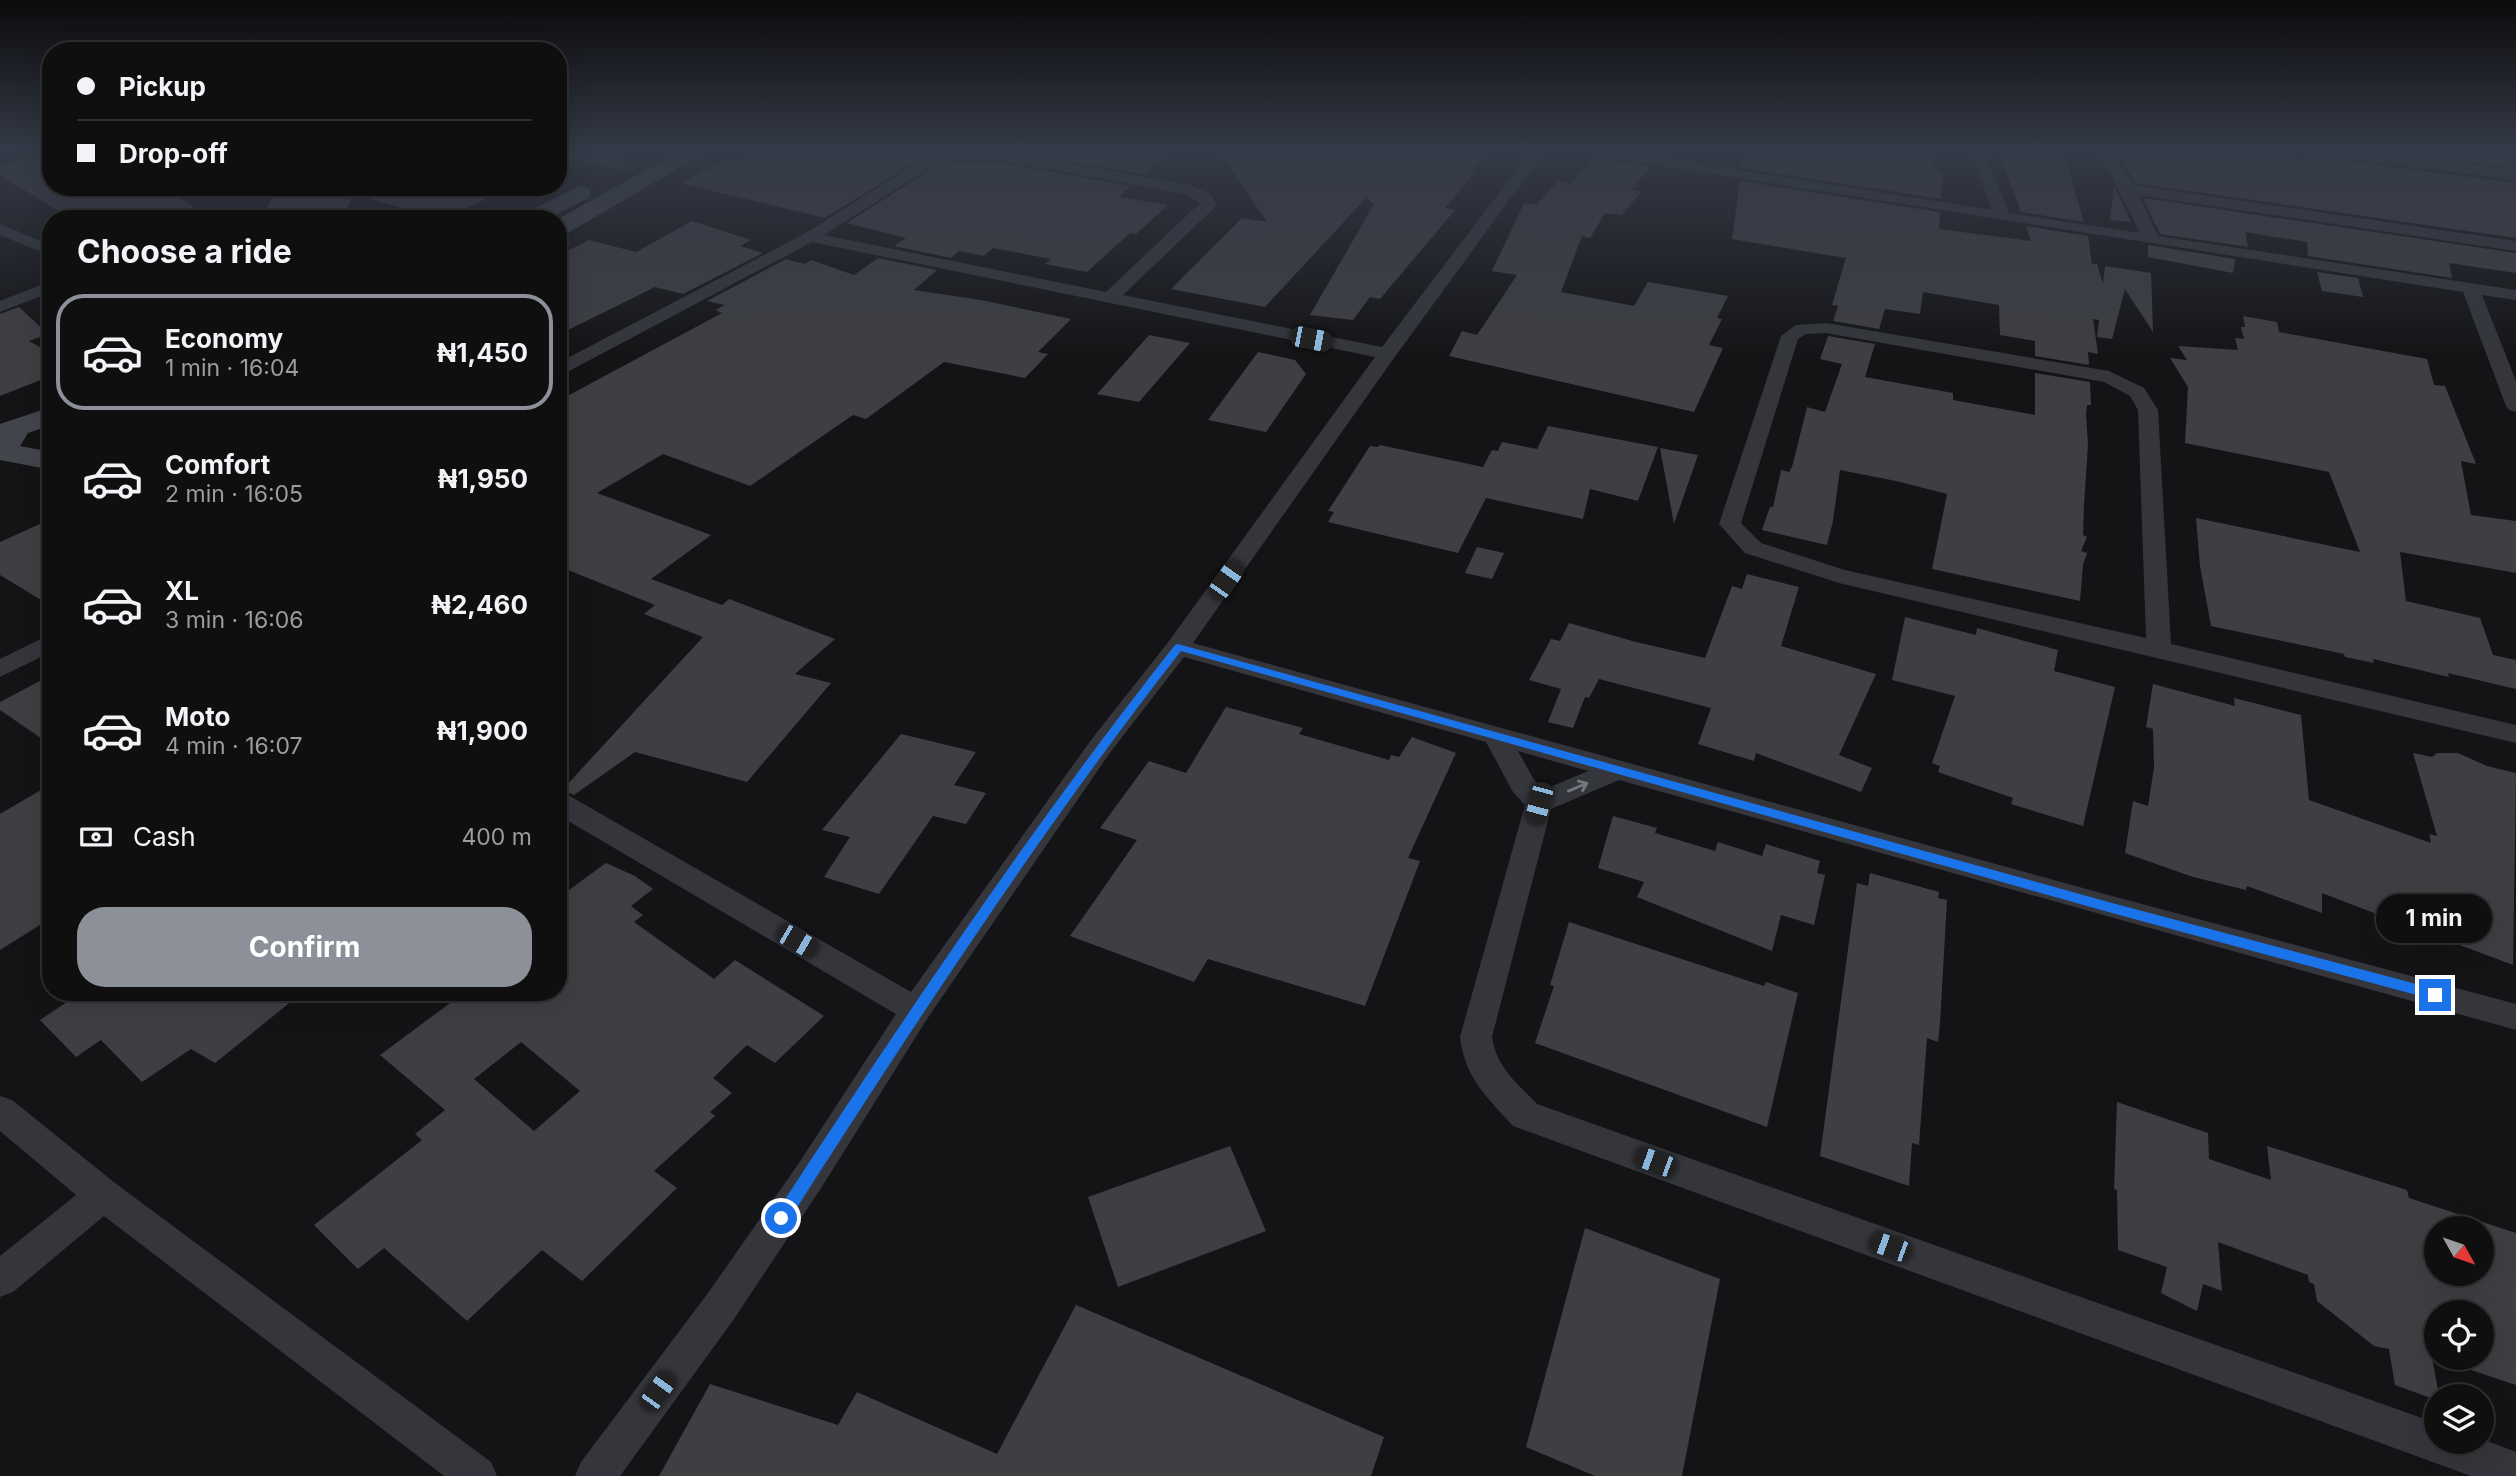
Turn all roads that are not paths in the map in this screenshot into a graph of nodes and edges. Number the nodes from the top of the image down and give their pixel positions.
1 (837, 220) edge
2 (1192, 220) edge
3 (1486, 220) edge
4 (2023, 220) edge
5 (2142, 220) edge
6 (2338, 220) edge
7 (0, 229) edge
8 (810, 237) junction
9 (2151, 238) junction
10 (2516, 246) edge
11 (42, 247) edge
12 (2470, 288) junction
13 (42, 290) edge
14 (2516, 295) edge
15 (1109, 299) junction
16 (0, 307) edge
17 (1387, 354) junction
18 (567, 366) edge
19 (2516, 406) edge
20 (42, 418) edge
21 (9, 430) edge
22 (42, 457) edge
23 (42, 459) edge
24 (0, 475) edge
25 (42, 647) edge
26 (1178, 647) junction
27 (2159, 649) junction
28 (0, 668) edge
29 (2516, 734) edge
30 (1496, 736) junction
31 (1617, 770) junction
32 (1539, 803) junction
33 (567, 807) edge
34 (916, 1010) junction
35 (2516, 1017) edge
36 (0, 1111) edge
37 (103, 1195) junction
38 (0, 1279) edge
39 (2516, 1472) edge
40 (477, 1476) edge
41 (596, 1476) edge

1 - 8 street
2 - 15 street
3 - 17 street
4 - 9 street
5 - 9 street
6 - 10 street
7 - 11 street
8 - 15 street
8 - 18 street
9 - 12 street
12 - 14 street
12 - 19 street
13 - 16 street
15 - 17 street
17 - 26 street
20 - 21 main road
21 - 22 main road
23 - 24 main road
25 - 28 street
26 - 30 street
26 - 34 street
27 - 27 street
27 - 29 street
30 - 31 street
30 - 32 street
32 -> 31 street
31 - 35 street
32 - 39 street
33 - 34 street
34 - 41 street
36 - 37 street
37 - 38 street
37 - 40 street

